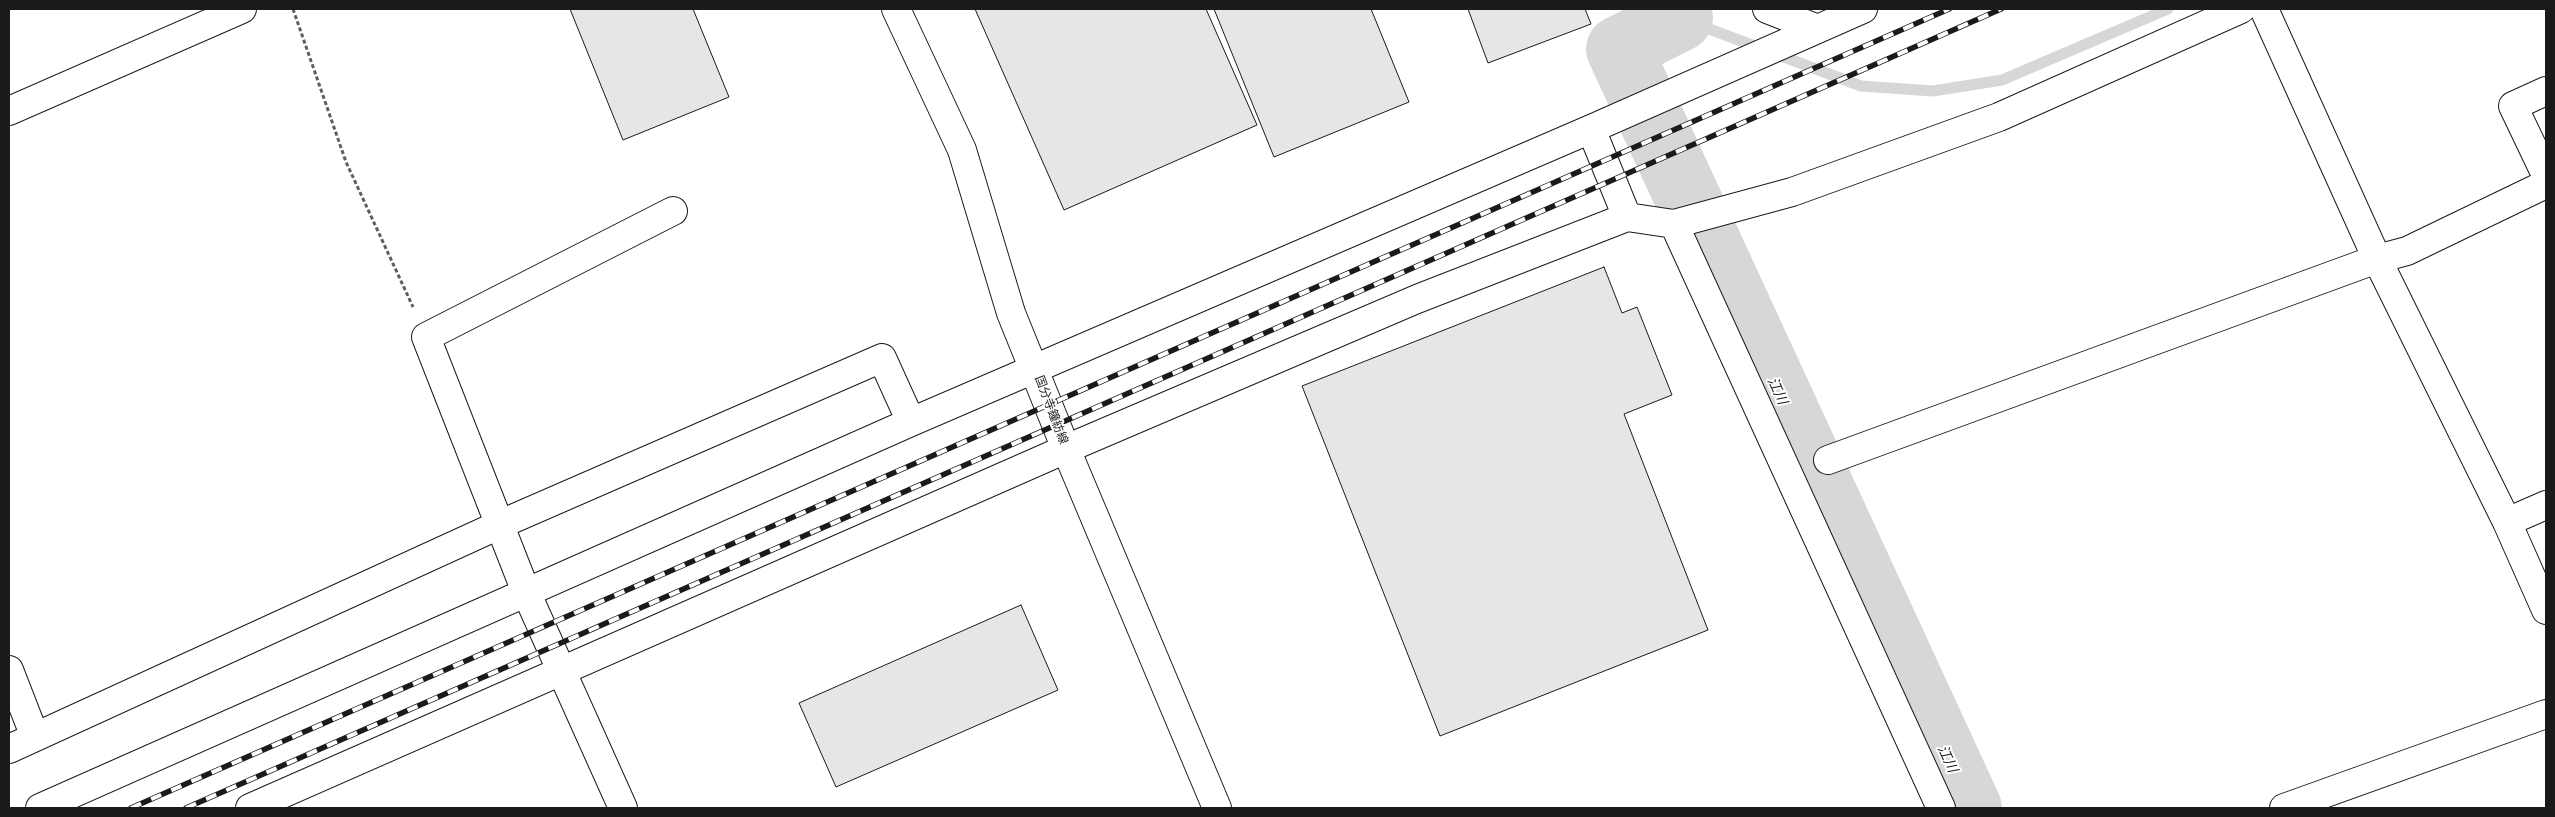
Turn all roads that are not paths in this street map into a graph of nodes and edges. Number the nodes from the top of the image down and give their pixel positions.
1 (242, 9) edge
2 (896, 9) edge
3 (1767, 9) edge
4 (1863, 9) edge
5 (2241, 9) edge
6 (2264, 9) edge
7 (1818, 29) junction
8 (2546, 91) edge
9 (9, 111) edge
10 (1590, 129) junction
11 (2546, 175) edge
12 (2546, 184) edge
13 (673, 211) dead end
14 (1627, 216) junction
15 (1674, 224) junction
16 (2377, 259) junction
17 (1035, 370) junction
18 (911, 422) junction
19 (1066, 449) junction
20 (1828, 460) dead end
21 (2546, 505) edge
22 (2507, 522) junction
23 (501, 524) junction
24 (526, 592) junction
25 (2546, 610) edge
26 (9, 670) edge
27 (562, 672) junction
28 (2546, 714) edge
29 (35, 737) junction
30 (9, 749) edge
31 (40, 808) edge
32 (250, 808) edge
33 (623, 808) edge
34 (1217, 808) edge
35 (1941, 808) edge
36 (2284, 808) edge

1 - 9 street
2 - 17 street, 国分寺鐘紡線
3 - 7 street
4 - 7 street
5 - 15 street
6 - 16 street
7 - 10 street
8 - 11 street
10 - 14 street
10 - 17 street
12 - 16 street
13 - 23 street
14 - 15 street
14 - 19 street
15 - 35 street
16 - 20 street
16 - 22 street
17 - 18 street
17 - 19 street, 国分寺鐘紡線
18 - 23 street
18 - 24 street
19 - 27 street
19 - 34 street, 国分寺鐘紡線
21 - 22 street
22 - 25 street
23 - 24 street
23 - 29 street
24 - 27 street
24 - 31 street
26 - 29 street
27 - 32 street
27 - 33 street
28 - 36 street
29 - 30 street

